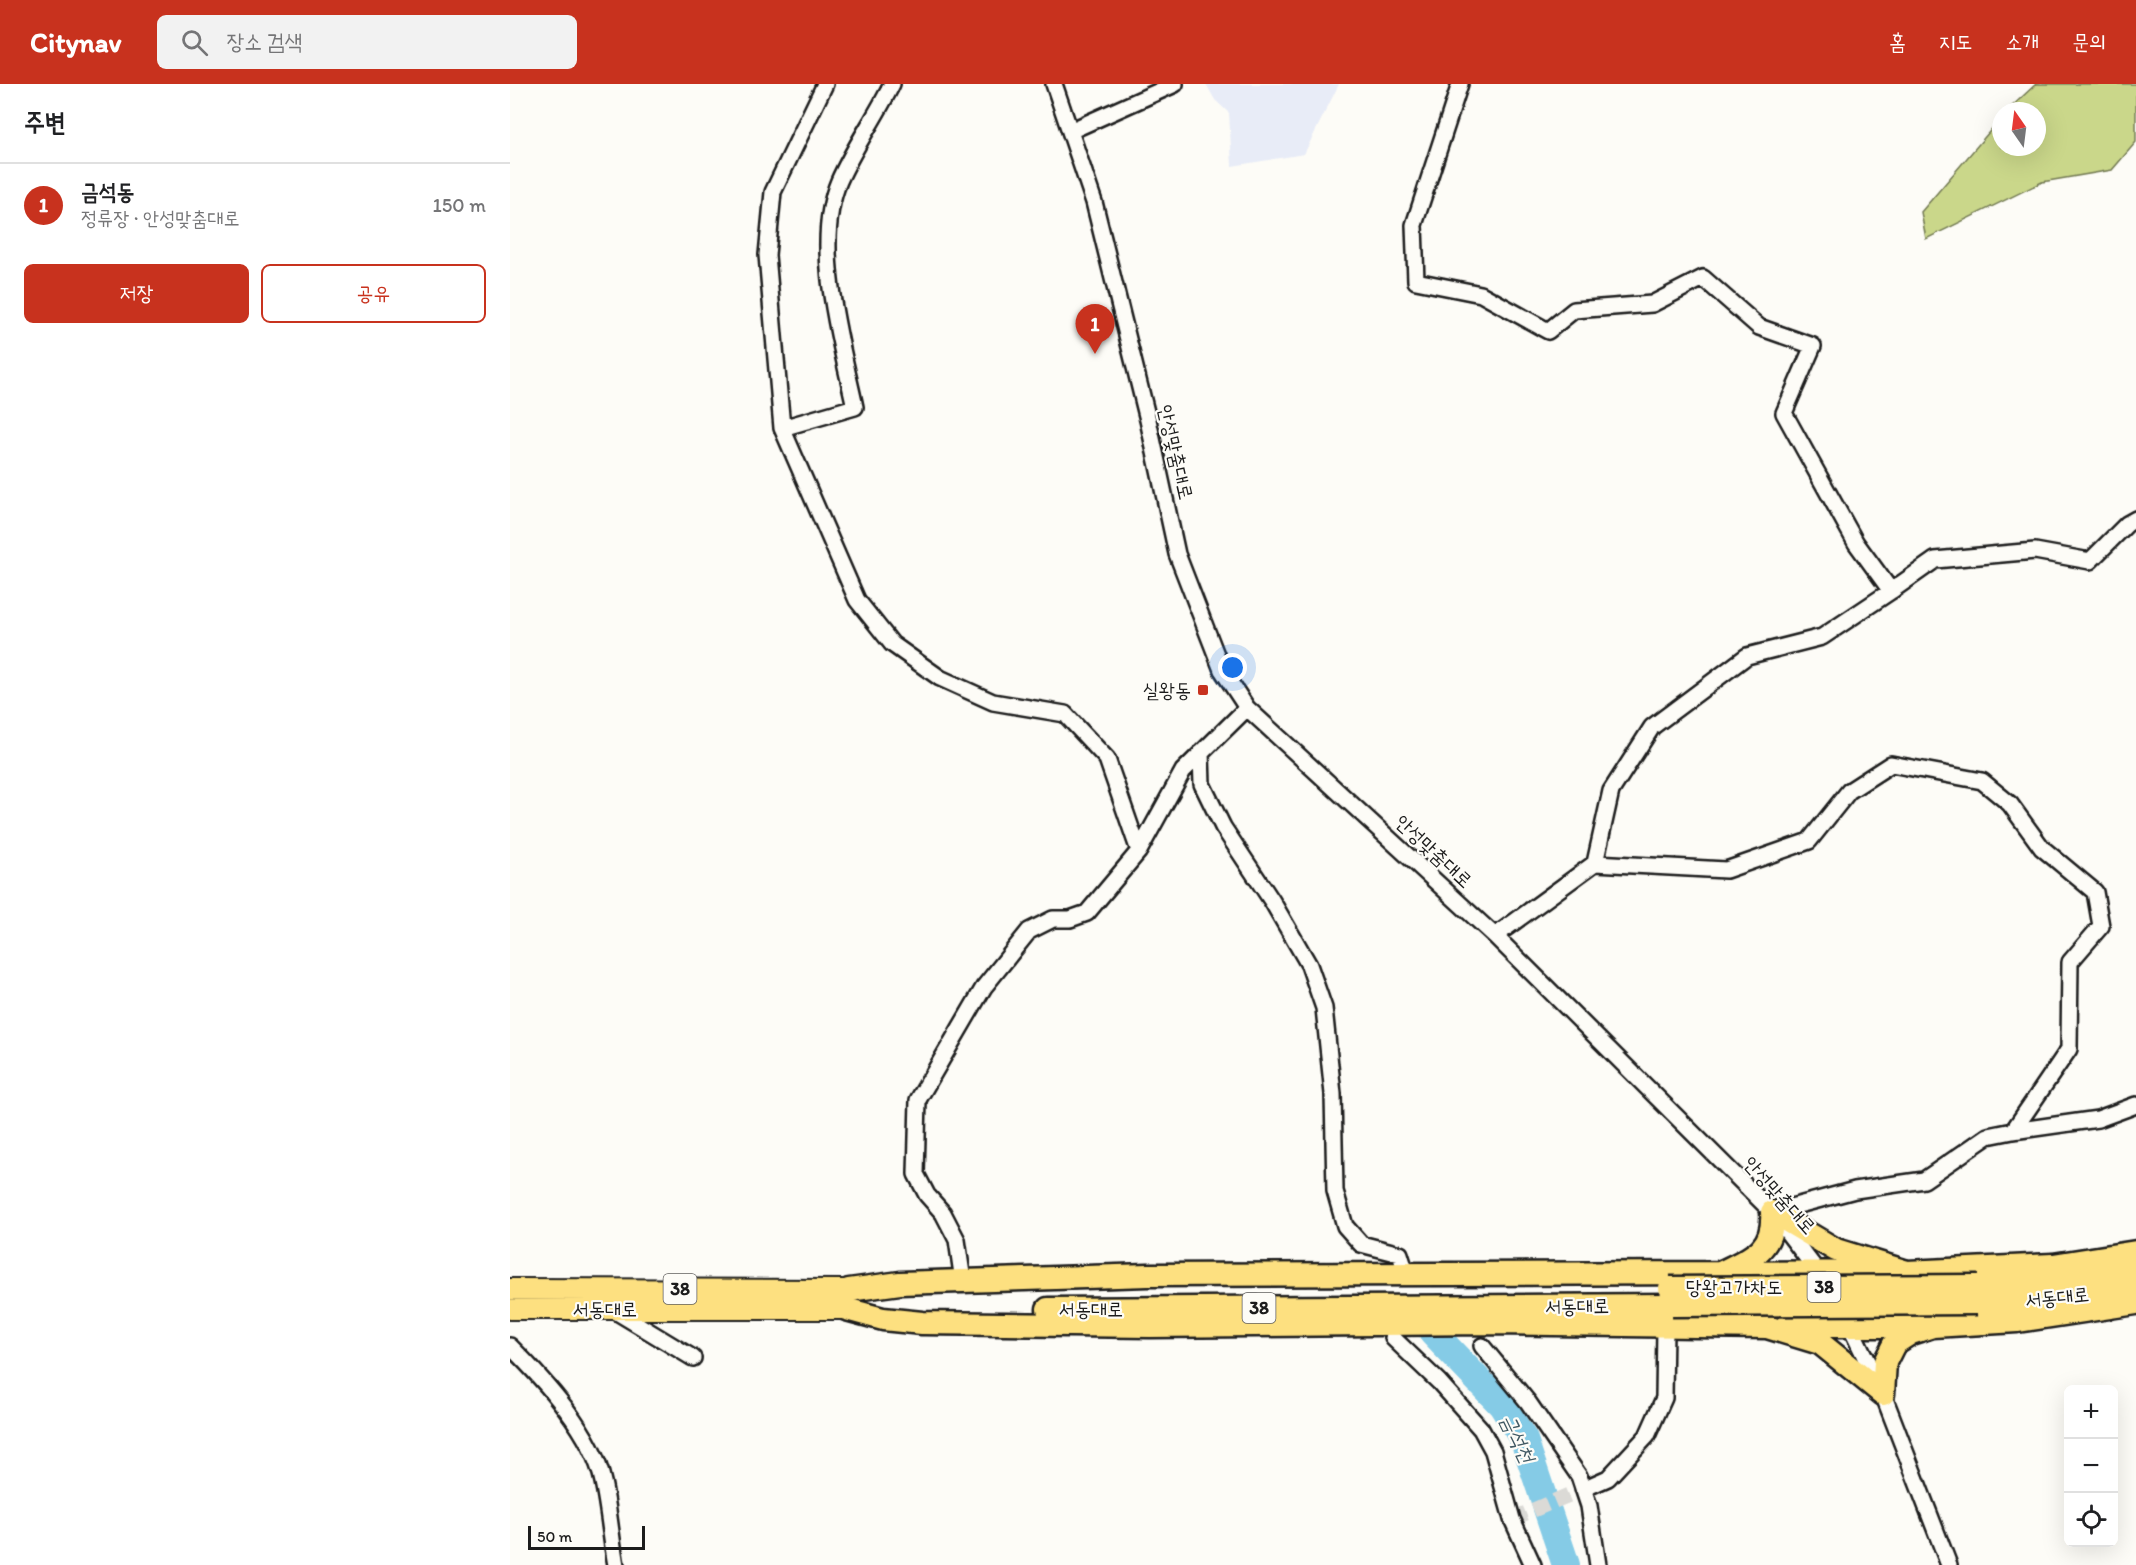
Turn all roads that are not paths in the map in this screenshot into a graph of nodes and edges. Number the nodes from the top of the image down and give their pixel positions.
1 (825, 84) edge
2 (892, 84) edge
3 (1054, 84) edge
4 (1175, 84) edge
5 (1460, 84) edge
6 (1070, 131) junction
7 (782, 428) junction
8 (2136, 519) edge
9 (1892, 591) junction
10 (1247, 708) junction
11 (1201, 753) junction
12 (1139, 851) junction
13 (1595, 863) junction
14 (1495, 936) junction
15 (2136, 1105) edge
16 (2013, 1131) junction
17 (1772, 1212) junction
18 (2136, 1252) edge
19 (2136, 1269) edge
20 (1907, 1272) junction
21 (1406, 1273) junction
22 (1720, 1273) junction
23 (1819, 1273) junction
24 (963, 1281) junction
25 (2136, 1286) edge
26 (510, 1289) edge
27 (1978, 1294) junction
28 (1671, 1296) joint
29 (848, 1300) junction
30 (2136, 1303) edge
31 (510, 1309) edge
32 (612, 1309) junction
33 (1845, 1316) junction
34 (1933, 1326) junction
35 (1665, 1327) junction
36 (1767, 1327) junction
37 (1393, 1338) dead end
38 (510, 1346) edge
39 (1482, 1346) dead end
40 (693, 1358) dead end
41 (1883, 1394) junction
42 (1583, 1489) junction
43 (616, 1565) edge
44 (1533, 1565) edge
45 (1598, 1565) edge
46 (1949, 1565) edge

1 - 7 street
2 - 7 street
3 - 6 street, 안성맞춤대로
4 - 6 street
5 - 9 street
6 - 10 street, 안성맞춤대로
7 - 12 street
8 - 9 street
9 - 13 street
10 - 11 street
10 - 14 street, 안성맞춤대로
11 - 12 street
11 - 21 street
12 - 24 street
13 - 14 street
13 - 16 street
14 - 17 street, 안성맞춤대로
15 - 16 street
16 - 17 street
17 - 20 highway
17 - 22 highway
17 - 23 street, 안성맞춤대로
18 - 20 highway
19 - 27 highway, 서동대로 / 38
20 - 23 highway
21 - 22 highway
21 - 24 highway
22 - 23 highway
23 - 33 street, 안성맞춤대로
24 - 29 highway
25 - 27 highway, 서동대로 / 38
26 - 29 main road, 서동대로 / 38
27 - 28 highway, 당왕고가차도 / 38, bridge
28 - 29 highway, 서동대로 / 38
29 - 32 main road, 서동대로 / 38
29 - 35 highway
30 - 34 highway
31 - 32 main road, 서동대로 / 38
32 - 40 street
33 - 34 highway
33 - 36 highway
33 - 41 street, 안성맞춤대로
34 - 41 highway
35 - 36 highway
35 - 42 street
36 - 41 highway
37 - 44 street
38 - 43 street
39 - 42 street
41 - 46 street, 안성맞춤대로
42 - 45 street

